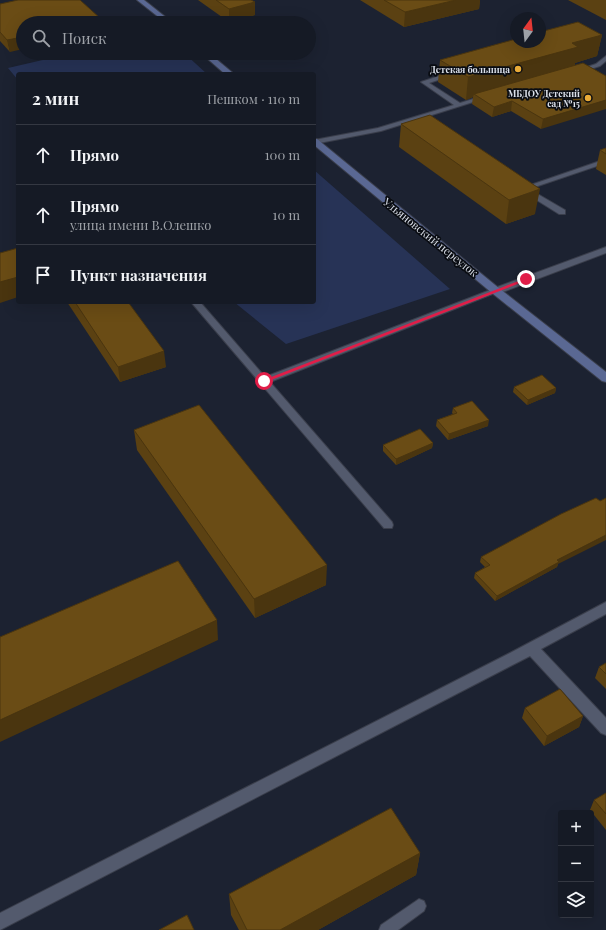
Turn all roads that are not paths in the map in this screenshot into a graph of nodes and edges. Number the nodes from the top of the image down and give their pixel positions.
1 (140, 0) edge
2 (161, 16) edge
3 (600, 54) dead end
4 (606, 58) edge
5 (213, 60) edge
6 (462, 71) edge
7 (228, 72) edge
8 (567, 74) edge
9 (490, 95) edge
10 (458, 104) junction
11 (316, 141) edge
12 (316, 143) edge
13 (606, 161) edge
14 (562, 212) dead end
15 (606, 250) edge
16 (496, 291) junction
17 (197, 304) edge
18 (606, 378) edge
19 (264, 381) junction
20 (388, 525) dead end
21 (606, 607) edge
22 (531, 648) junction
23 (606, 728) edge
24 (419, 906) dead end
25 (0, 922) edge
26 (386, 930) edge

1 - 2 main road
3 - 4 lane
4 - 8 lane
5 - 7 main road
6 - 10 lane
9 - 10 lane
10 - 11 lane
12 - 16 main road, Ульяновский переулок
13 - 14 lane
15 - 16 street
16 - 18 main road, Ульяновский переулок
16 - 19 lane
17 - 19 lane
19 - 20 lane
21 - 22 street
22 - 23 street
22 - 25 street
24 - 26 lane

